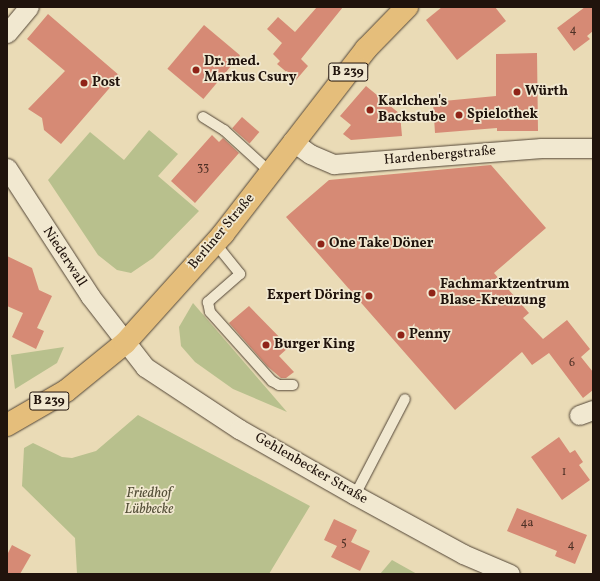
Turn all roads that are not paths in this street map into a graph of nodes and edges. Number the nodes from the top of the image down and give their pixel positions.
1 (29, 7) edge
2 (407, 7) edge
3 (7, 33) edge
4 (203, 117) dead end
5 (292, 141) junction
6 (593, 148) edge
7 (7, 168) edge
8 (270, 172) junction
9 (215, 243) junction
10 (125, 343) junction
11 (293, 385) dead end
12 (405, 399) dead end
13 (7, 425) edge
14 (355, 495) junction
15 (510, 574) edge

1 - 3 street
2 - 5 main road, Berliner Straße / B 239
4 - 8 lane
5 - 6 street, Hardenbergstraße
5 - 8 main road, Berliner Straße / B 239
7 - 10 street, Niederwall
8 - 9 main road, Berliner Straße / B 239
9 - 10 main road, Berliner Straße / B 239
9 - 11 lane
10 - 13 main road, Berliner Straße / B 239
10 - 14 street, Gehlenbecker Straße
12 - 14 lane
14 - 15 street, Gehlenbecker Straße

